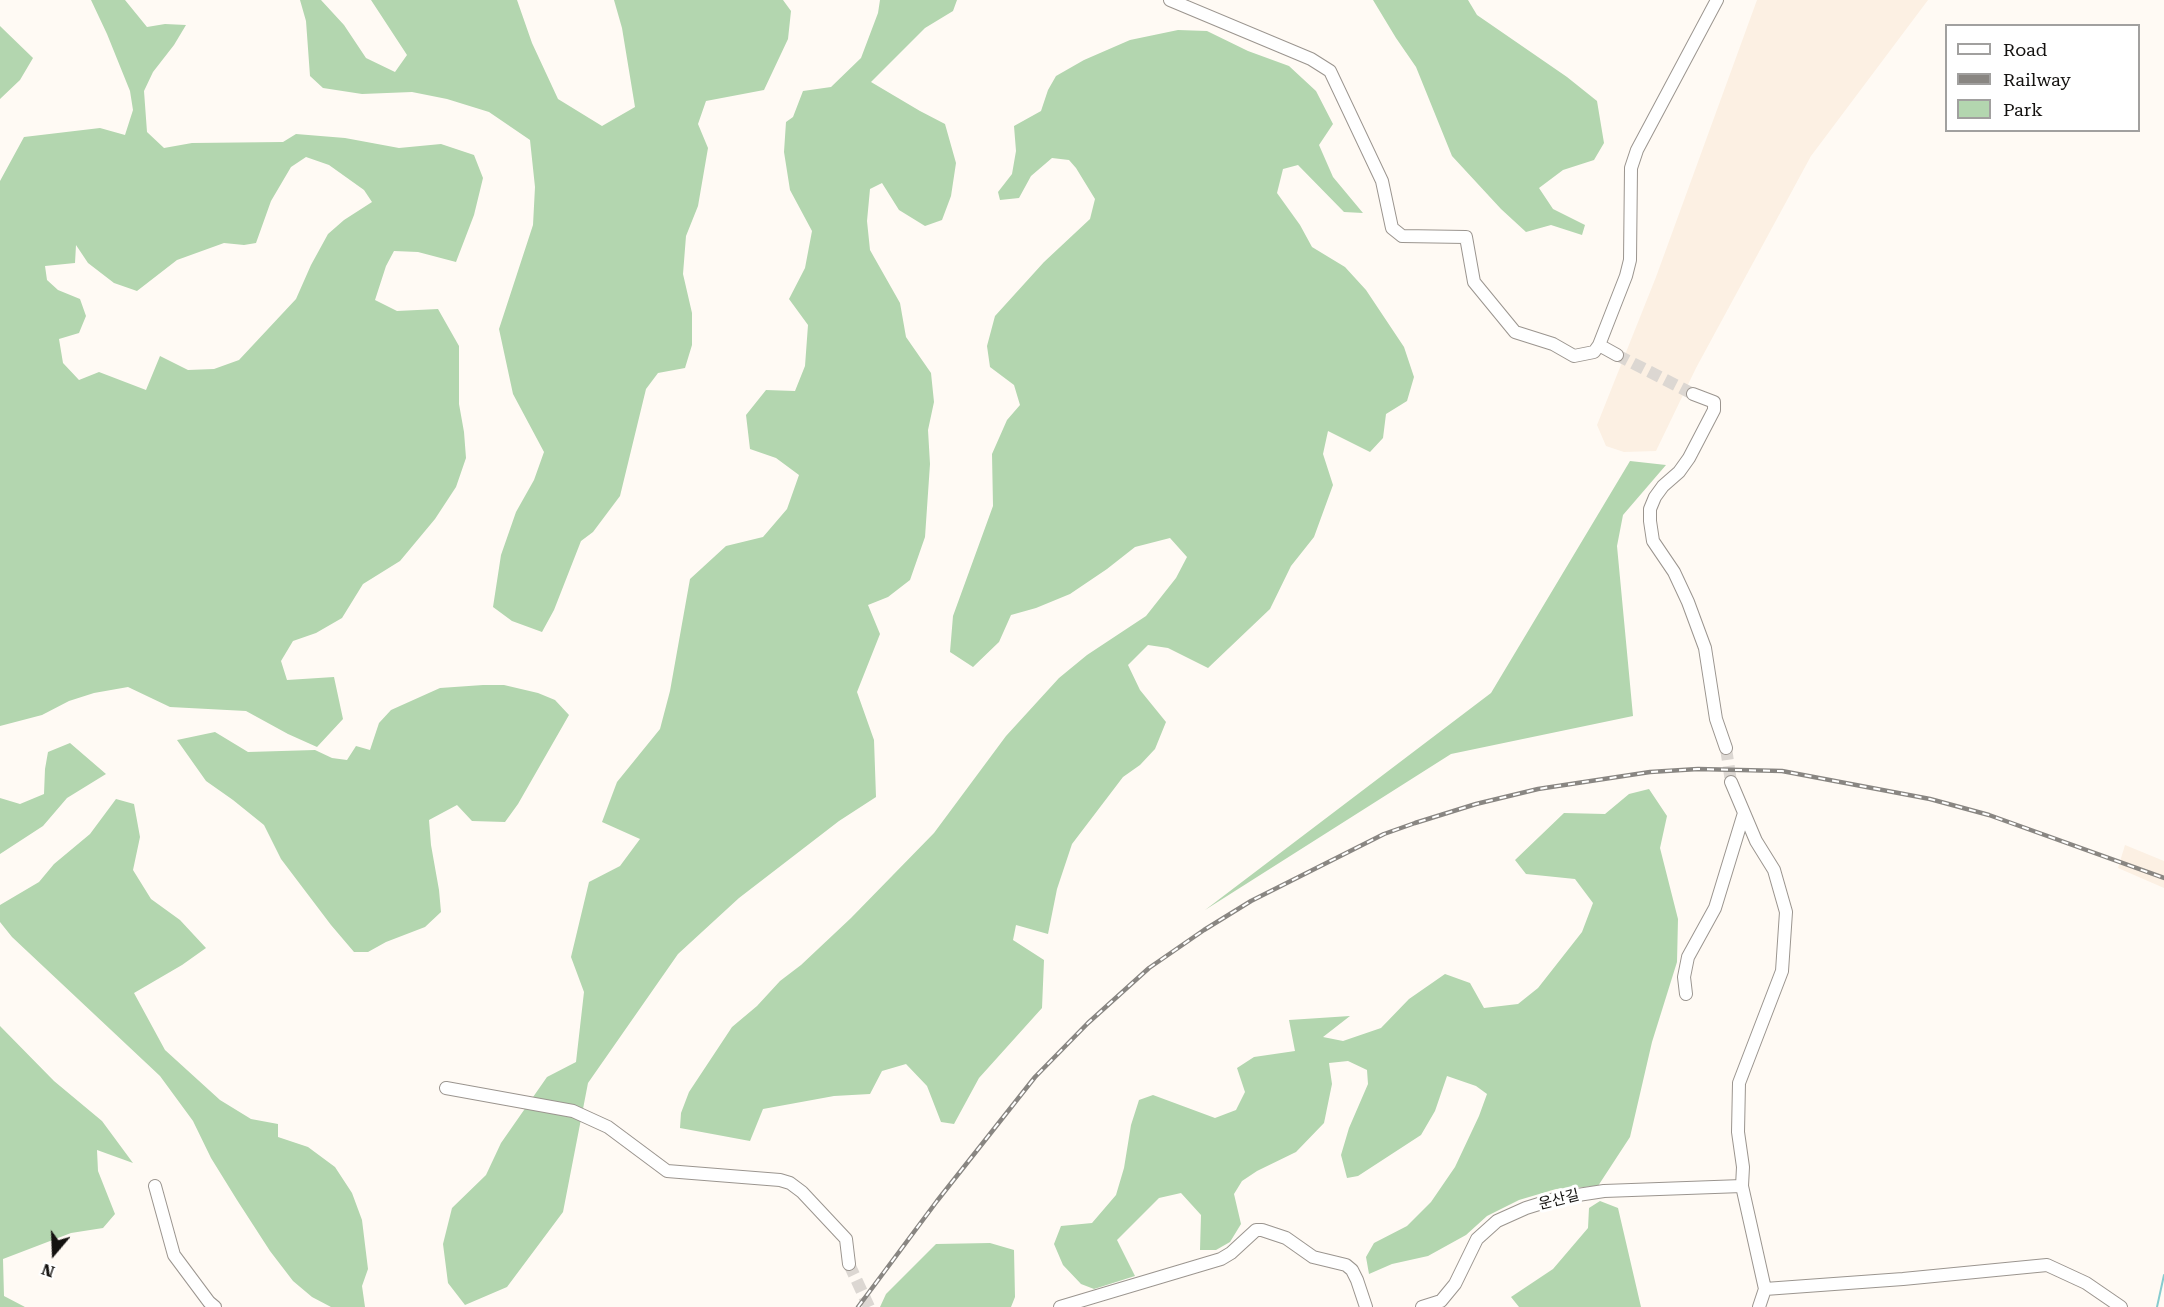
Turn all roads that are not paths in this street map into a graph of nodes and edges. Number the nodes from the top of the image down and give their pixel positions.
1 (1170, 0) edge
2 (1717, 0) edge
3 (1599, 345) junction
4 (1617, 355) tunnel mouth
5 (1693, 394) tunnel mouth
6 (1726, 748) tunnel mouth
7 (1731, 782) tunnel mouth
8 (1744, 813) junction
9 (1686, 994) dead end
10 (446, 1088) dead end
11 (155, 1186) dead end
12 (1742, 1186) junction
13 (849, 1264) tunnel mouth
14 (1765, 1289) junction
15 (215, 1307) edge
16 (1060, 1307) edge
17 (1366, 1307) edge
18 (1422, 1307) edge
19 (1759, 1307) edge
20 (2121, 1307) edge

1 - 3 street
2 - 3 street
3 - 4 street
5 - 6 street
7 - 8 street
8 - 9 street
8 - 12 street
10 - 13 street
11 - 15 street
12 - 14 street
12 - 18 street, 운산길
14 - 19 street
14 - 20 street
16 - 17 street

